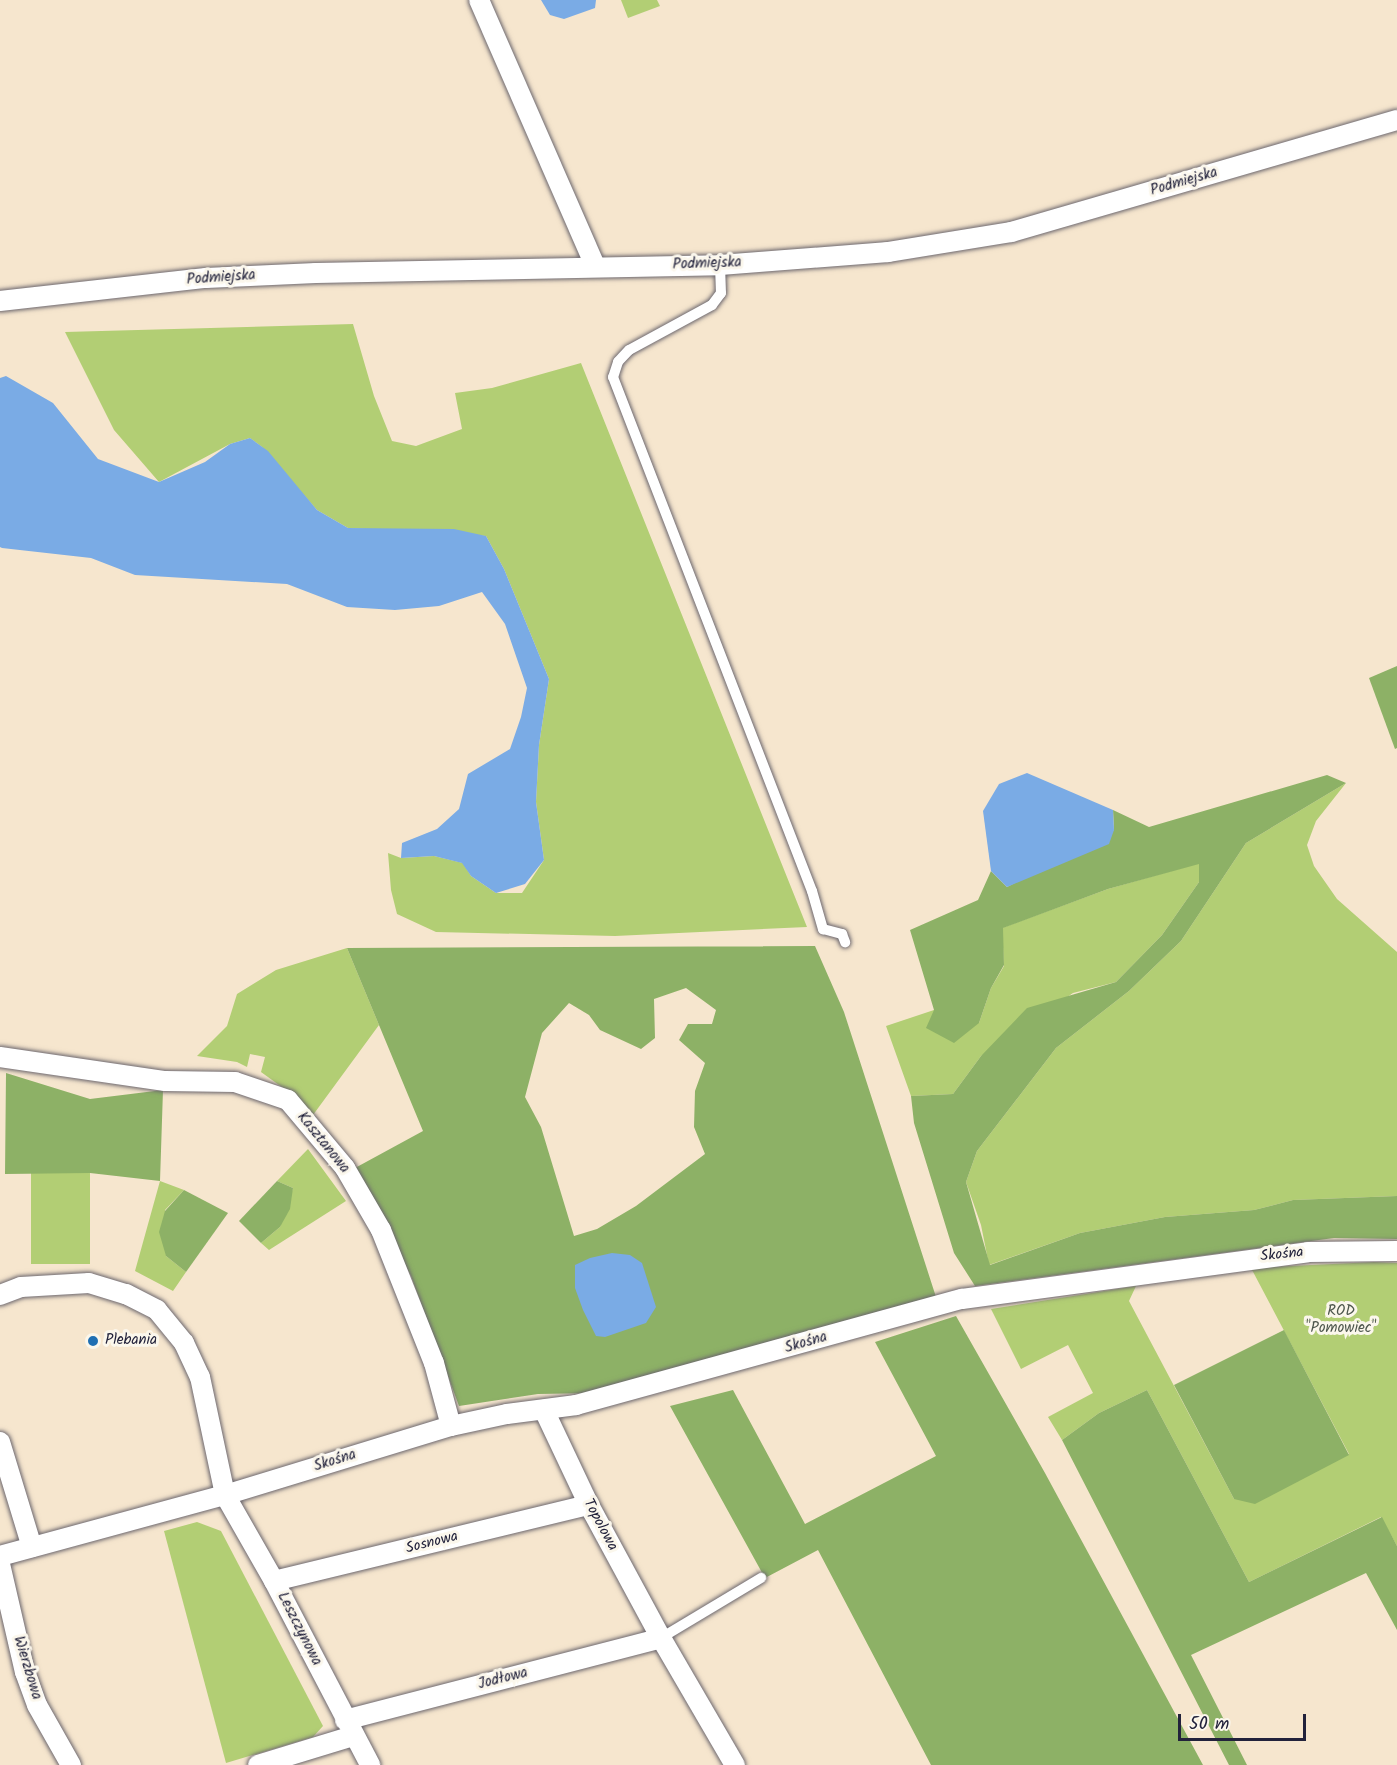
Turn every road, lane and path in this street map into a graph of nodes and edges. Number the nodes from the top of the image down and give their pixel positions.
1 (479, 0) edge
2 (1397, 120) edge
3 (720, 265) junction
4 (595, 266) junction
5 (0, 301) edge
6 (845, 942) dead end
7 (0, 1058) edge
8 (1397, 1251) edge
9 (0, 1295) edge
10 (544, 1410) junction
11 (451, 1426) junction
12 (0, 1442) edge
13 (225, 1495) junction
14 (589, 1504) junction
15 (32, 1547) junction
16 (0, 1556) edge
17 (0, 1564) edge
18 (761, 1578) dead end
19 (274, 1581) junction
20 (661, 1638) junction
21 (349, 1728) junction
22 (71, 1765) edge
23 (258, 1765) edge
24 (370, 1765) edge
25 (735, 1765) edge

1 - 4 street
2 - 3 street, Podmiejska
3 - 4 street, Podmiejska
3 - 6 lane
4 - 5 street, Podmiejska
7 - 11 street, Kasztanowa
8 - 10 street, Skośna
9 - 13 street
10 - 11 street, Skośna
10 - 14 street, Topolowa
11 - 13 street, Skośna
12 - 15 street
13 - 15 street, Skośna
13 - 19 street, Leszczynowa
14 - 19 street, Sosnowa
14 - 20 street, Topolowa
15 - 16 street, Skośna
17 - 22 street, Wierzbowa
18 - 20 lane
19 - 21 street, Leszczynowa
20 - 21 street, Jodłowa
20 - 25 street, Topolowa
21 - 23 street
21 - 24 street, Leszczynowa

